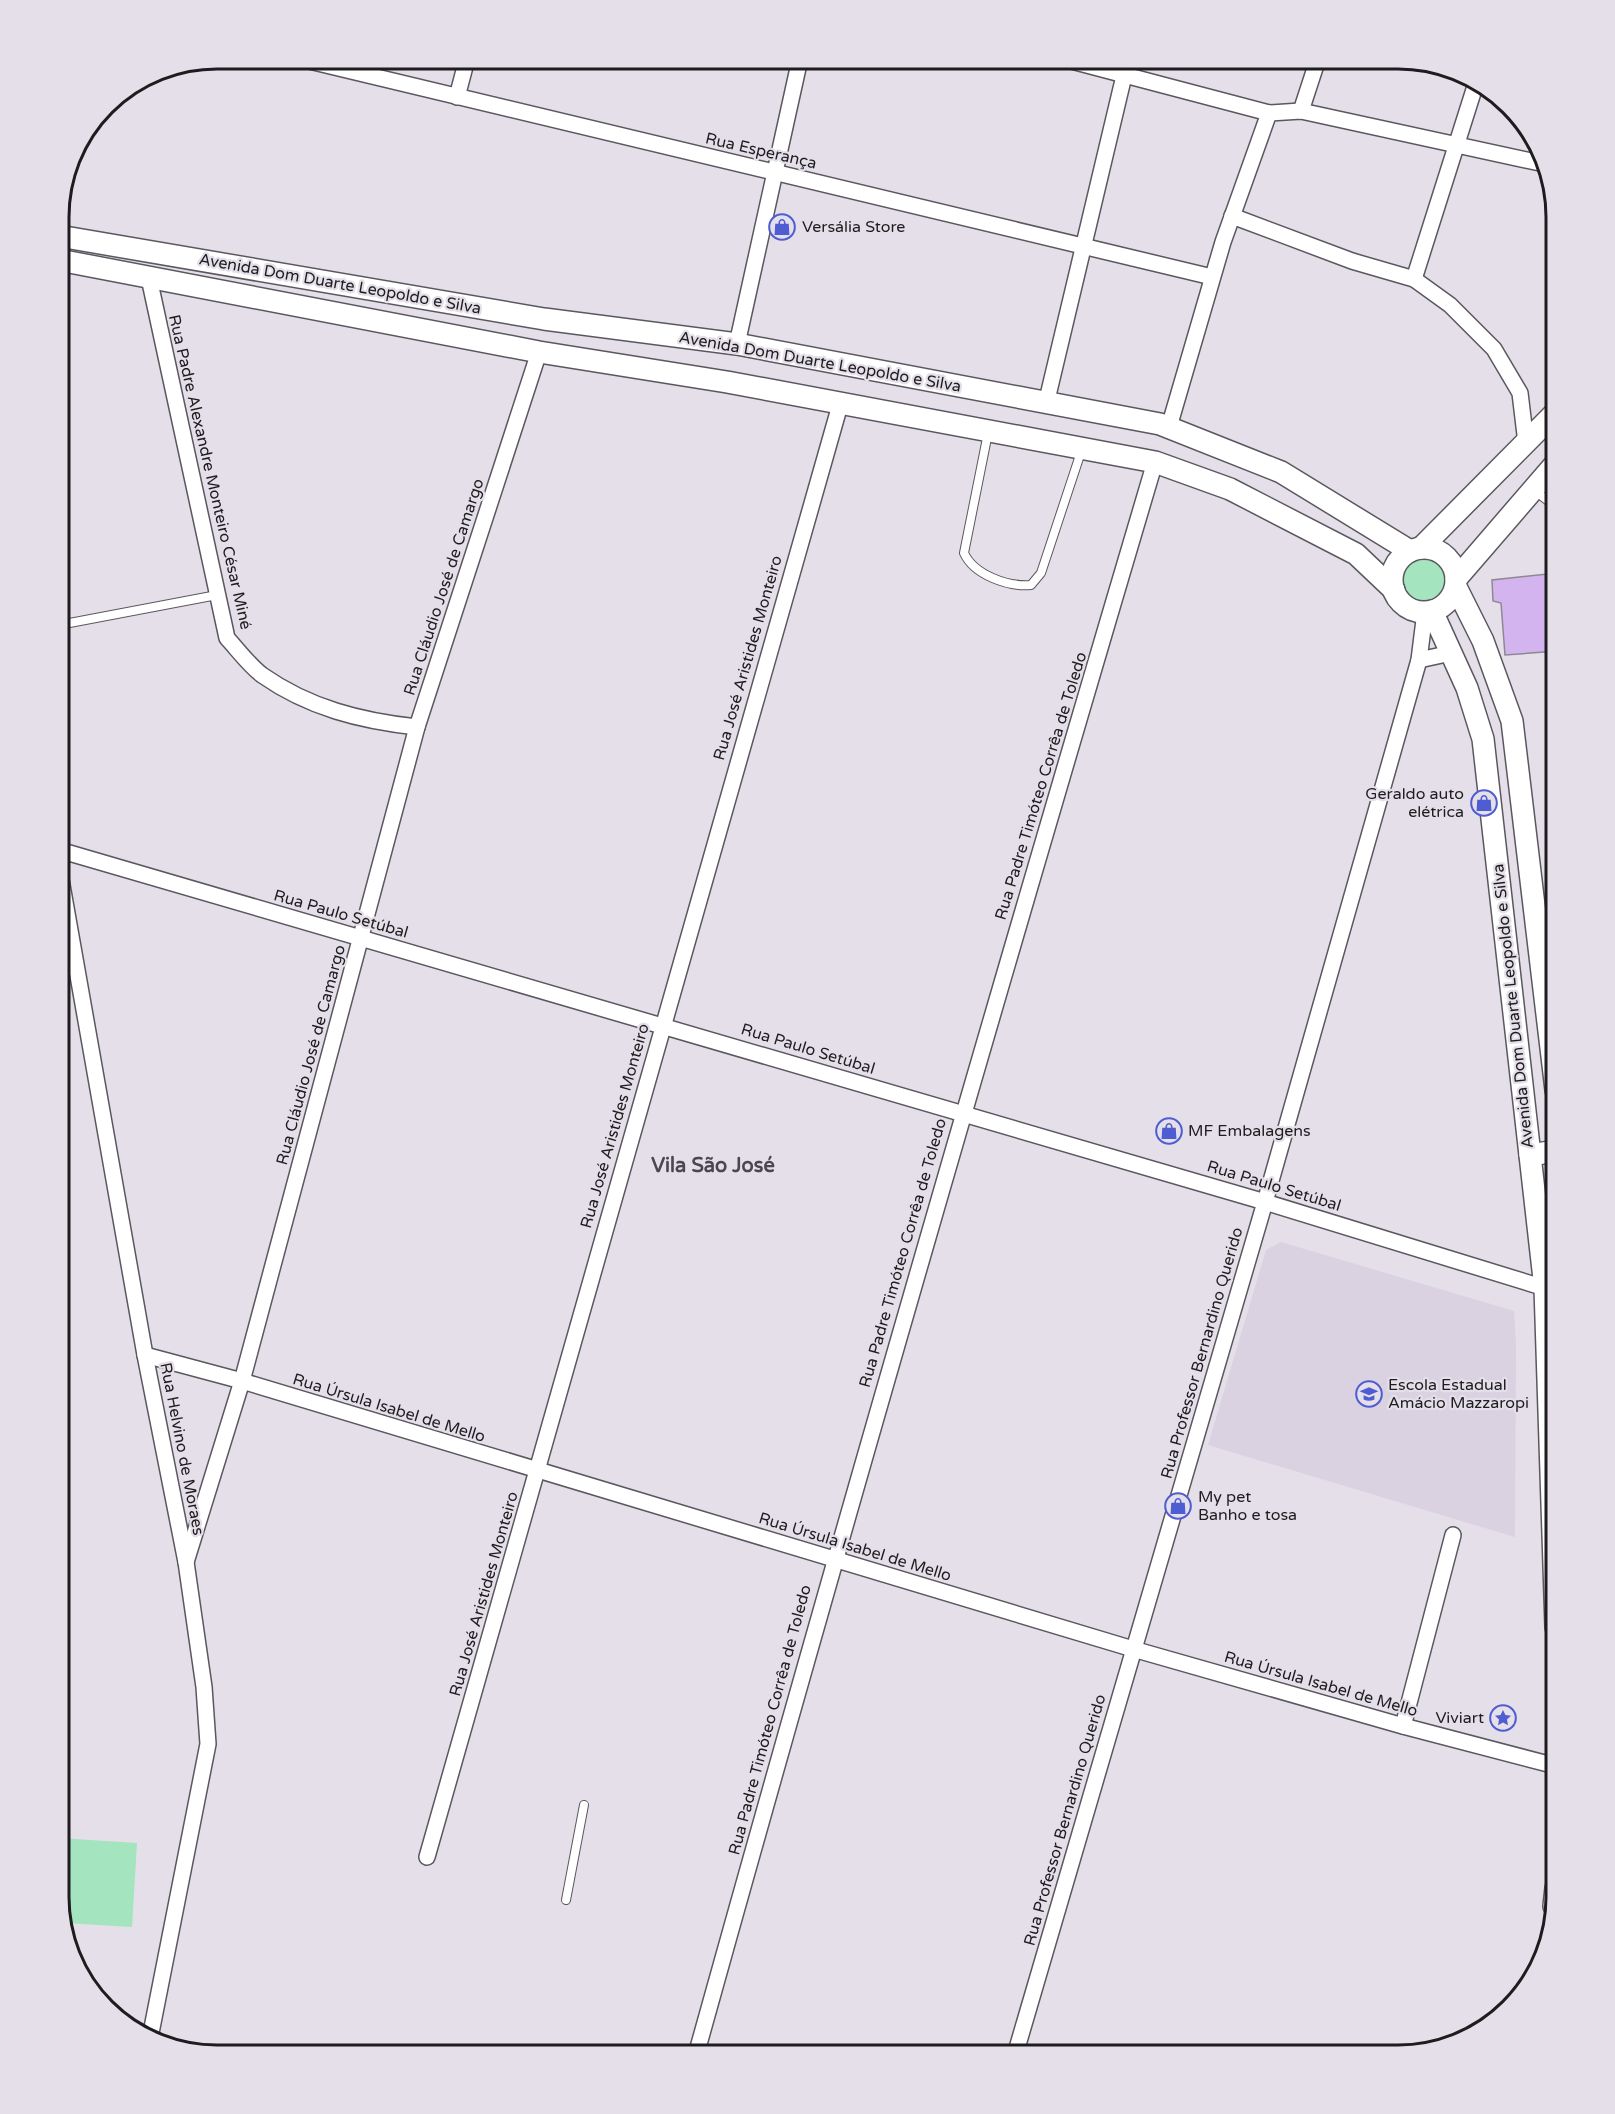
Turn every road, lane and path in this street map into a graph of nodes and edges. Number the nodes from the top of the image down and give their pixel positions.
1 (345, 69) edge
2 (464, 69) edge
3 (798, 69) edge
4 (1104, 69) edge
5 (1125, 69) edge
6 (1315, 69) edge
7 (1124, 74) junction
8 (1474, 90) edge
9 (457, 97) junction
10 (1301, 111) junction
11 (1269, 112) junction
12 (1455, 144) junction
13 (1535, 162) edge
14 (775, 173) junction
15 (1232, 216) junction
16 (69, 238) edge
17 (1085, 247) junction
18 (154, 251) junction
19 (69, 262) edge
20 (1212, 277) junction
21 (149, 278) junction
22 (1413, 279) junction
23 (544, 319) junction
24 (737, 344) junction
25 (539, 352) junction
26 (1046, 404) junction
27 (840, 405) junction
28 (1546, 423) edge
29 (1169, 427) junction
30 (988, 431) junction
31 (1526, 443) junction
32 (1083, 449) junction
33 (1155, 462) junction
34 (1546, 475) edge
35 (1533, 490) junction
36 (1546, 499) edge
37 (1415, 550) junction
38 (1456, 583) junction
39 (1394, 590) junction
40 (217, 596) junction
41 (1428, 611) junction
42 (69, 623) edge
43 (1451, 653) junction
44 (1419, 660) junction
45 (417, 727) junction
46 (69, 853) edge
47 (69, 925) edge
48 (362, 938) junction
49 (1546, 1000) edge
50 (662, 1025) junction
51 (962, 1114) junction
52 (1546, 1153) edge
53 (1530, 1155) junction
54 (1265, 1202) junction
55 (1545, 1288) junction
56 (1546, 1318) edge
57 (145, 1355) junction
58 (242, 1381) junction
59 (538, 1472) junction
60 (1453, 1535) dead end
61 (834, 1559) junction
62 (186, 1562) junction
63 (1133, 1649) junction
64 (1403, 1726) junction
65 (1546, 1763) edge
66 (584, 1805) dead end
67 (427, 1857) dead end
68 (566, 1900) dead end
69 (152, 2030) edge
70 (699, 2045) edge
71 (1018, 2045) edge

1 - 9 street, Rua Esperança
2 - 9 street
3 - 14 street
4 - 7 street
5 - 7 street
6 - 10 street
7 - 11 street
7 - 17 street
8 - 12 street
9 - 14 street, Rua Esperança
10 - 11 street
10 - 12 street
11 - 15 street
12 - 13 street
12 - 22 street
14 - 17 street, Rua Esperança
14 - 24 street
15 - 20 street
15 - 22 street
16 - 18 main road, Avenida Dom Duarte Leopoldo e Silva
17 - 20 street, Rua Esperança
17 - 26 street
18 - 21 main road
18 - 23 main road, Avenida Dom Duarte Leopoldo e Silva
19 - 21 main road, Avenida Dom Duarte Leopoldo e Silva
20 - 29 street
21 - 25 main road, Avenida Dom Duarte Leopoldo e Silva
21 - 40 street, Rua Padre Alexandre Monteiro César Miné
22 - 31 street
23 - 24 main road, Avenida Dom Duarte Leopoldo e Silva
23 - 25 main road
24 - 26 main road, Avenida Dom Duarte Leopoldo e Silva
25 - 27 main road, Avenida Dom Duarte Leopoldo e Silva
25 - 45 street, Rua Cláudio José de Camargo
26 - 29 main road, Avenida Dom Duarte Leopoldo e Silva
27 - 30 main road, Avenida Dom Duarte Leopoldo e Silva
27 - 50 street, Rua José Aristides Monteiro
28 - 31 main road
29 - 37 main road, Avenida Dom Duarte Leopoldo e Silva
30 - 32 main road, Avenida Dom Duarte Leopoldo e Silva
30 - 32 lane
31 - 37 main road
32 - 33 main road, Avenida Dom Duarte Leopoldo e Silva
33 - 39 main road, Avenida Dom Duarte Leopoldo e Silva
33 - 51 street, Rua Padre Timóteo Corrêa de Toledo
34 - 35 main road
35 - 36 lane
35 - 38 main road
37 - 38 main road
37 - 39 main road
38 - 41 main road
38 - 49 main road, Avenida Dom Duarte Leopoldo e Silva
39 - 41 main road
40 - 42 lane
40 - 45 street, Rua Padre Alexandre Monteiro César Miné
41 - 43 main road, Avenida Dom Duarte Leopoldo e Silva
41 - 44 street, Rua Professor Bernardino Querido
43 - 44 street
43 - 53 main road, Avenida Dom Duarte Leopoldo e Silva
44 - 54 street, Rua Professor Bernardino Querido
45 - 48 street, Rua Cláudio José de Camargo
46 - 48 street, Rua Paulo Setúbal
47 - 57 street, Rua Helvino de Moraes
48 - 50 street, Rua Paulo Setúbal
48 - 58 street, Rua Cláudio José de Camargo
50 - 51 street, Rua Paulo Setúbal
50 - 59 street, Rua José Aristides Monteiro
51 - 54 street, Rua Paulo Setúbal
51 - 61 street, Rua Padre Timóteo Corrêa de Toledo
52 - 53 main road
53 - 55 main road, Avenida Dom Duarte Leopoldo e Silva
54 - 55 street, Rua Paulo Setúbal
54 - 63 street, Rua Professor Bernardino Querido
55 - 56 main road, Avenida Dom Duarte Leopoldo e Silva
57 - 58 street, Rua Úrsula Isabel de Mello
57 - 62 street, Rua Helvino de Moraes
58 - 59 street, Rua Úrsula Isabel de Mello
58 - 62 street, Rua Cláudio José de Camargo
59 - 61 street, Rua Úrsula Isabel de Mello
59 - 67 street, Rua José Aristides Monteiro
60 - 64 street
61 - 63 street, Rua Úrsula Isabel de Mello
61 - 70 street, Rua Padre Timóteo Corrêa de Toledo
62 - 69 street, Rua Helvino de Moraes
63 - 64 street, Rua Úrsula Isabel de Mello
63 - 71 street, Rua Professor Bernardino Querido
64 - 65 street, Rua Úrsula Isabel de Mello
66 - 68 lane

